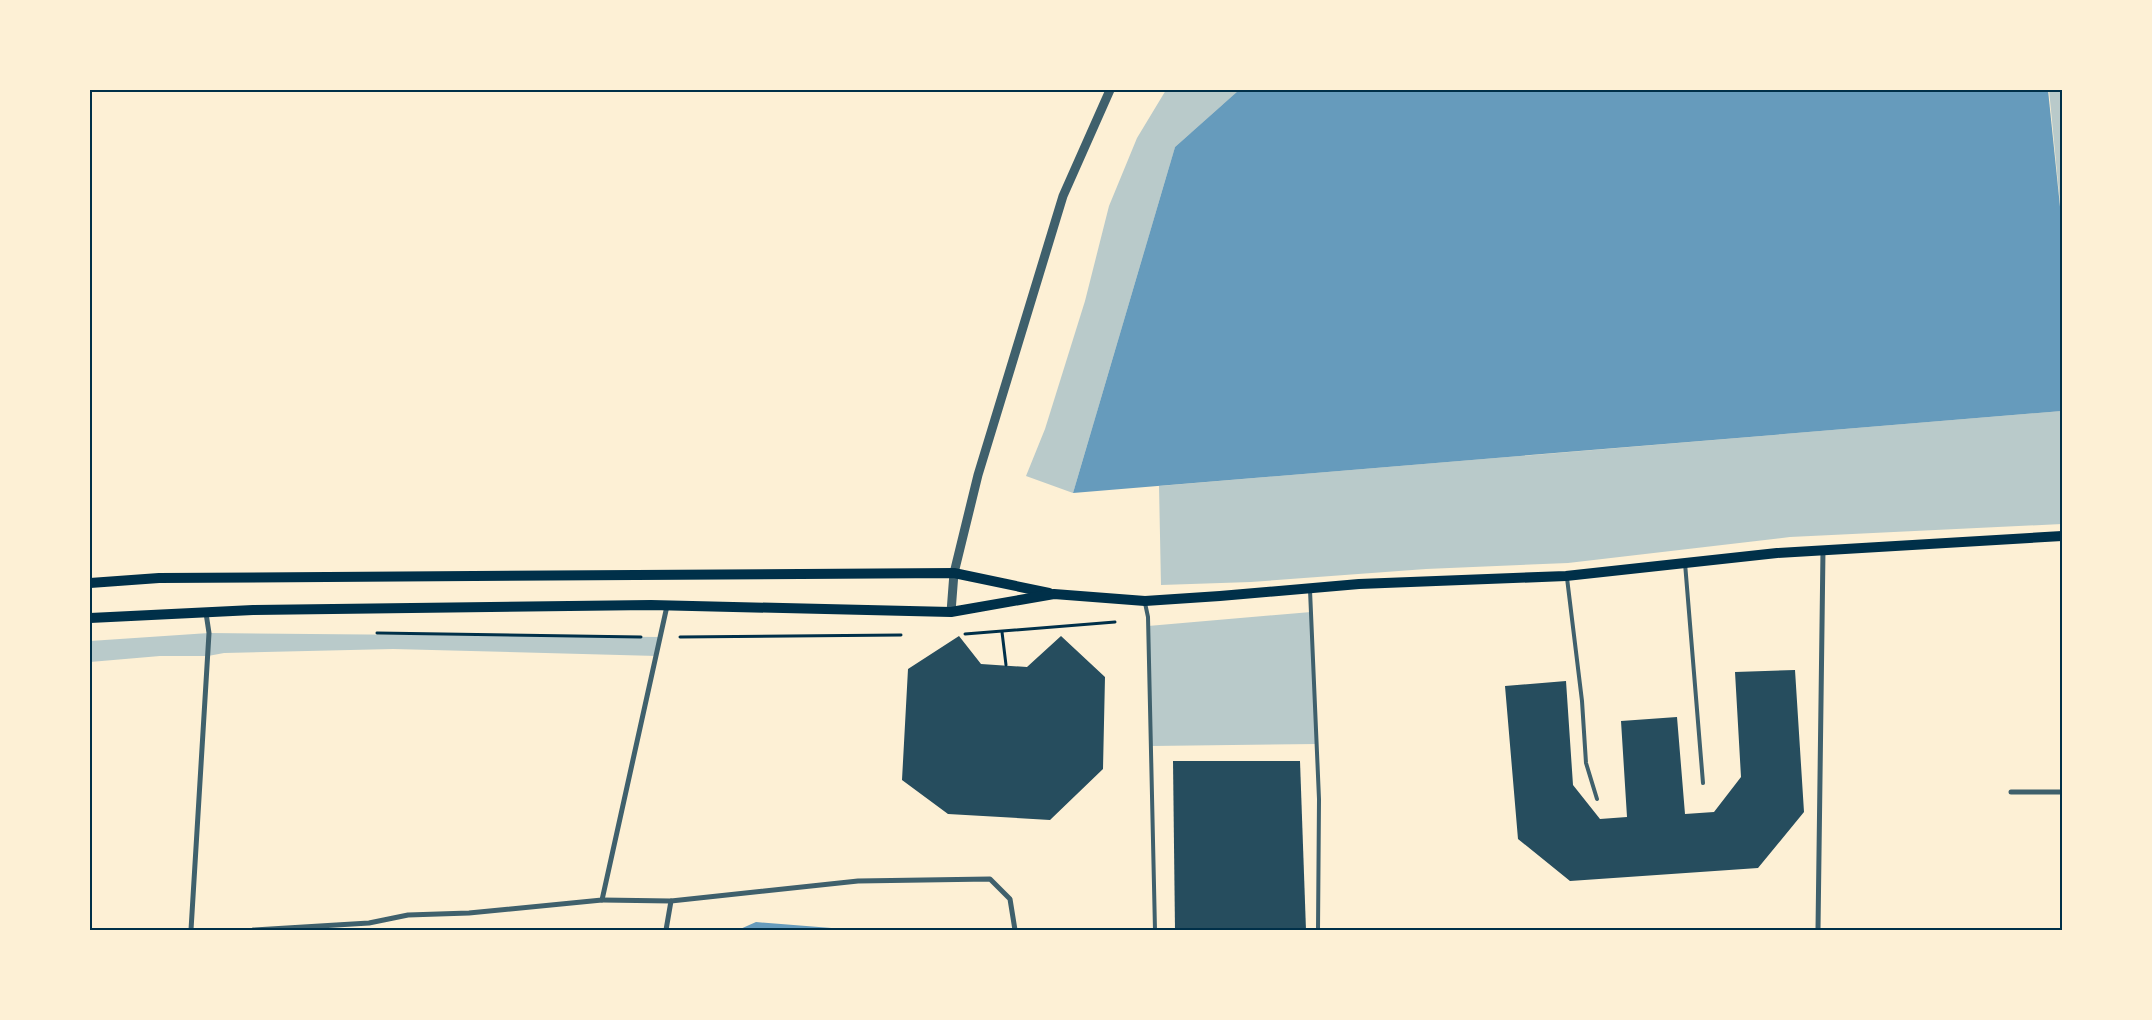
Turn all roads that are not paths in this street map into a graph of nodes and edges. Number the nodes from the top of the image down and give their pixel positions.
1 (1110, 90) edge
2 (2062, 536) edge
3 (1823, 550) junction
4 (1684, 562) junction
5 (954, 573) junction
6 (1566, 576) junction
7 (90, 584) edge
8 (1310, 588) junction
9 (1054, 594) junction
10 (1145, 600) junction
11 (667, 606) junction
12 (206, 612) junction
13 (951, 612) junction
14 (90, 618) edge
15 (1703, 783) dead end
16 (2011, 792) dead end
17 (2062, 792) edge
18 (1597, 799) dead end
19 (602, 900) junction
20 (671, 901) junction
21 (191, 930) edge
22 (253, 930) edge
23 (666, 930) edge
24 (1015, 930) edge
25 (1155, 930) edge
26 (1318, 930) edge
27 (1818, 930) edge

1 - 5 street
2 - 3 main road
3 - 4 main road
3 - 27 street
4 - 6 main road
4 - 15 lane
5 - 7 main road
5 - 9 main road
5 - 13 street
6 - 8 main road
6 - 18 lane
8 - 10 main road
8 - 26 lane
9 - 10 main road
9 - 13 main road
10 - 25 lane
11 - 12 main road
11 - 13 main road
11 - 19 street
12 - 14 main road
12 - 21 street
16 - 17 street
19 - 20 street
19 - 22 street
20 - 23 street
20 - 24 street

